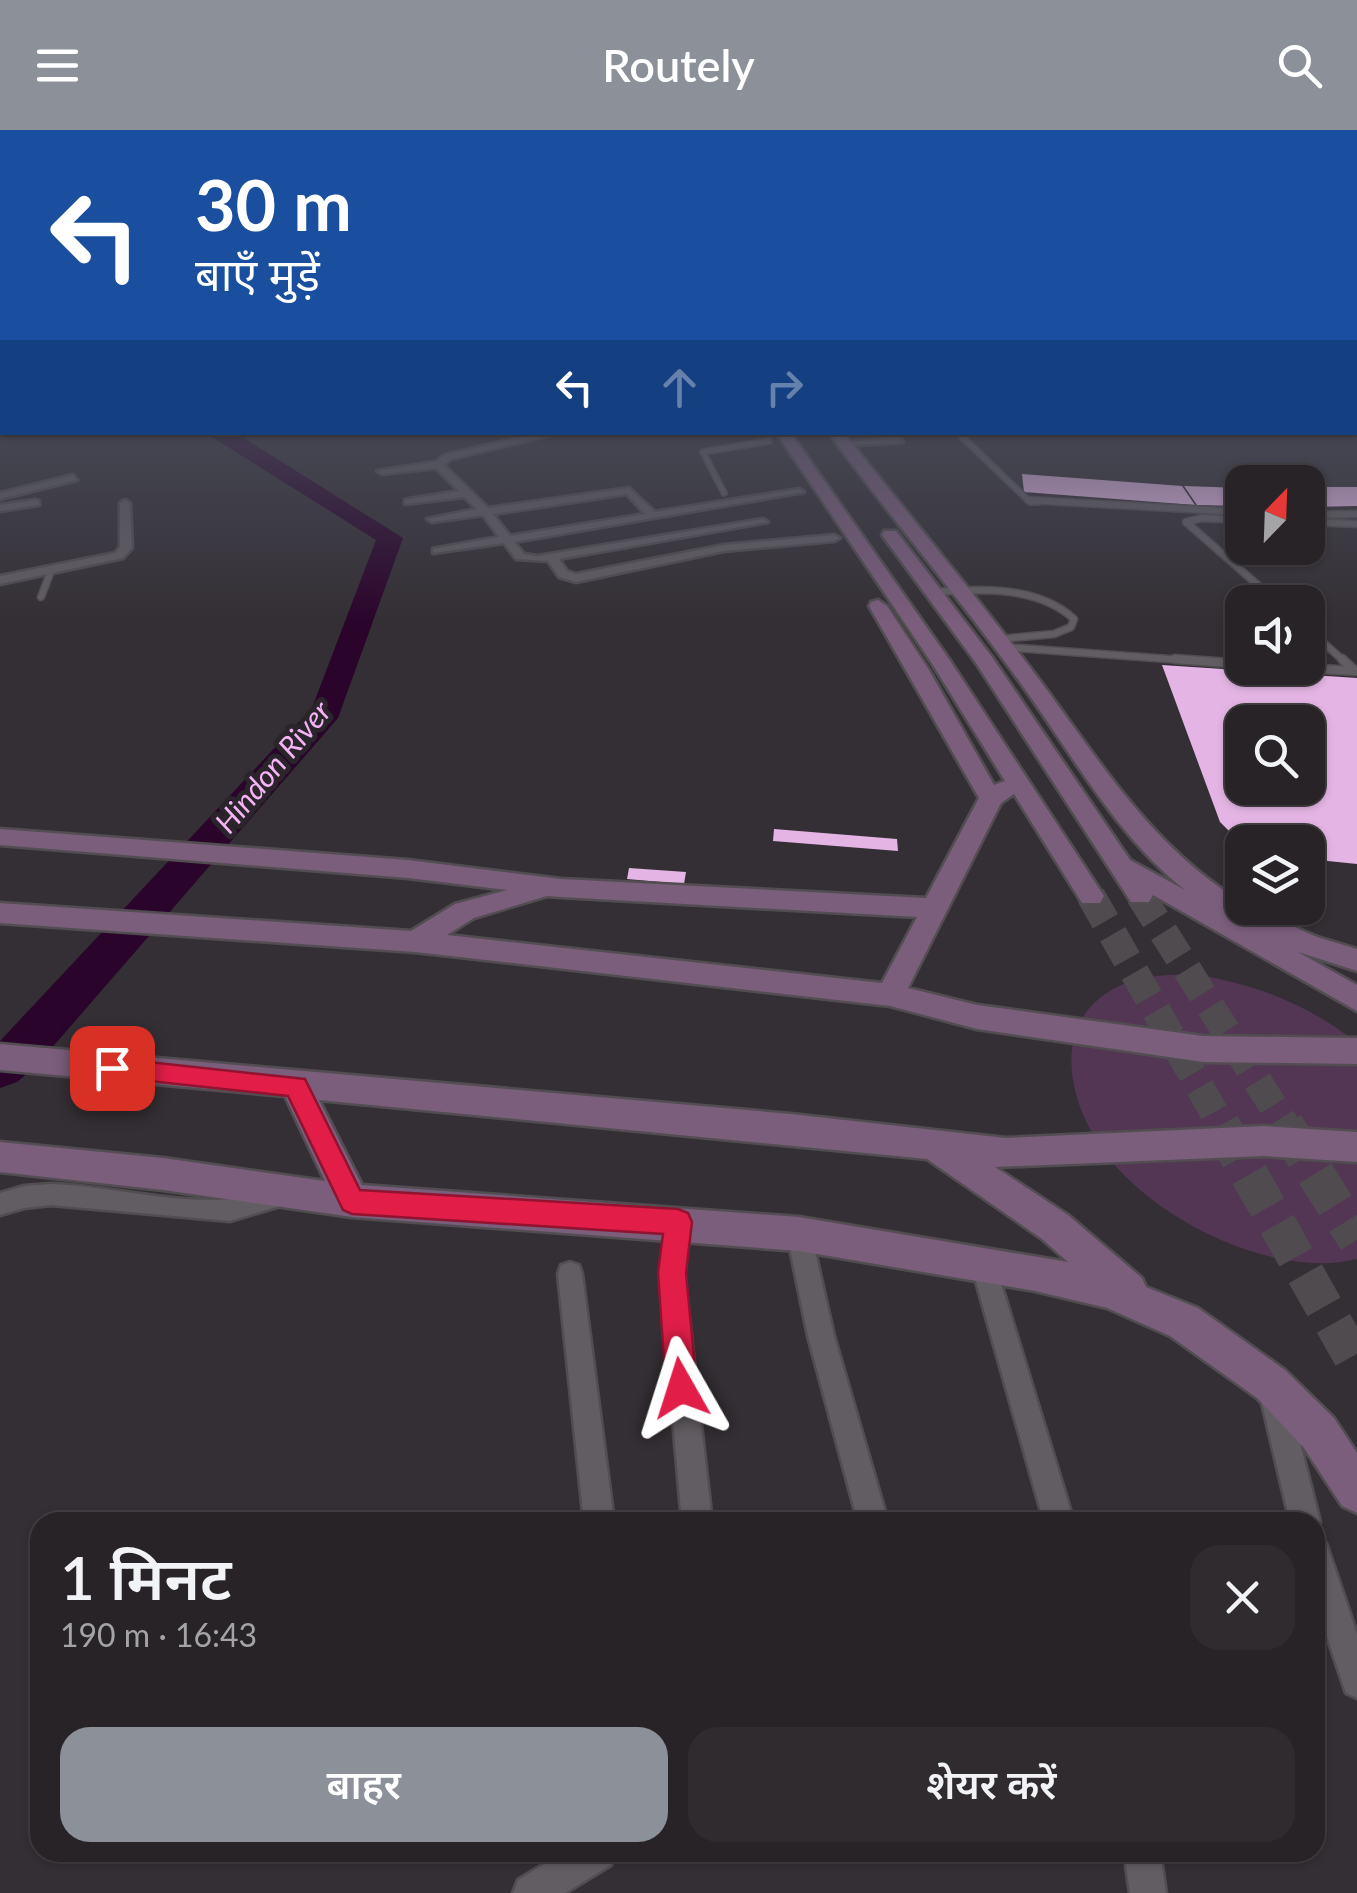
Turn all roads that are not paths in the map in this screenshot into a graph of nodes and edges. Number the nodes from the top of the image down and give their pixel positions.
1 (445, 459) edge
2 (707, 459) edge
3 (783, 459) edge
4 (789, 459) edge
5 (833, 459) edge
6 (856, 459) edge
7 (986, 459) edge
8 (438, 465) junction
9 (382, 471) dead end
10 (73, 478) dead end
11 (798, 492) junction
12 (467, 493) junction
13 (724, 493) dead end
14 (0, 496) edge
15 (586, 498) junction
16 (531, 499) junction
17 (409, 502) dead end
18 (35, 503) dead end
19 (125, 503) dead end
20 (0, 508) edge
21 (485, 511) junction
22 (1357, 514) edge
23 (652, 515) junction
24 (1225, 515) edge
25 (1225, 517) edge
26 (1325, 517) edge
27 (432, 519) dead end
28 (1325, 521) edge
29 (606, 522) junction
30 (762, 522) dead end
31 (1357, 524) edge
32 (550, 530) junction
33 (710, 530) junction
34 (503, 538) junction
35 (834, 538) junction
36 (724, 548) junction
37 (437, 551) dead end
38 (568, 553) junction
39 (551, 556) junction
40 (1225, 556) edge
41 (1235, 565) edge
42 (51, 570) junction
43 (0, 580) edge
44 (1258, 585) edge
45 (959, 590) junction
46 (932, 592) junction
47 (42, 597) dead end
48 (1001, 643) junction
49 (1325, 644) edge
50 (980, 656) junction
51 (1225, 663) edge
52 (1325, 669) edge
53 (1022, 671) junction
54 (1356, 671) edge
55 (1019, 782) junction
56 (991, 798) junction
57 (0, 837) edge
58 (1122, 866) junction
59 (561, 888) junction
60 (1091, 896) tunnel mouth
61 (1140, 896) tunnel mouth
62 (937, 908) junction
63 (0, 913) edge
64 (416, 942) junction
65 (1288, 949) junction
66 (1357, 960) edge
67 (890, 995) junction
68 (1354, 996) edge
69 (1357, 1051) edge
70 (0, 1058) edge
71 (296, 1086) junction
72 (932, 1144) junction
73 (1357, 1147) edge
74 (0, 1157) edge
75 (288, 1192) junction
76 (352, 1202) junction
77 (0, 1204) edge
78 (678, 1222) junction
79 (799, 1234) junction
80 (983, 1264) junction
81 (570, 1274) dead end
82 (1146, 1306) junction
83 (1272, 1384) junction
84 (1357, 1491) edge
85 (598, 1512) edge
86 (696, 1512) edge
87 (870, 1512) edge
88 (1056, 1512) edge
89 (1303, 1512) edge
90 (1325, 1584) edge
91 (1357, 1682) edge
92 (582, 1862) edge
93 (1143, 1862) edge
94 (531, 1893) edge
95 (1148, 1893) edge

1 - 8 street
2 - 13 lane
3 - 11 street
4 - 55 street
5 - 46 street
6 - 45 street
7 - 24 lane
8 - 9 street
8 - 12 street
10 - 14 street
11 - 23 street
11 - 35 street
12 - 17 street
12 - 21 street
15 - 16 street
15 - 23 street
15 - 29 street
16 - 21 street
16 - 32 street
18 - 20 street
19 - 42 street
21 - 27 street
21 - 34 street
22 - 26 lane
23 - 29 street
25 - 40 lane
28 - 31 lane
29 - 32 street
30 - 33 street
32 - 34 street
32 - 38 street
33 - 36 street
33 - 38 street
34 - 37 street
34 - 39 street
35 - 36 street
35 - 56 street
36 - 39 street
38 - 39 street
41 - 44 lane
42 - 43 street
42 - 47 lane
45 - 46 lane
45 - 48 street
45 - 48 lane
46 - 50 street
48 - 51 lane
48 - 53 street
49 - 54 lane
50 - 53 street
50 - 58 street
52 - 54 lane
53 - 65 street
55 - 56 street
55 - 60 street
56 - 62 street
57 - 59 street
58 - 61 street
58 - 65 street
59 - 62 street
59 - 64 street
62 - 67 street
63 - 64 street
64 - 67 street
65 - 66 street
65 - 68 street
67 - 69 street
70 - 71 street
71 - 72 street
71 - 76 street
72 - 73 street
72 - 82 street
74 - 75 street
75 - 76 street
75 - 77 street
76 - 78 street
78 - 79 street
78 - 86 street
79 - 80 street
79 - 87 street
80 - 82 street
80 - 88 street
81 - 85 street
82 - 83 street
83 - 84 street
83 - 89 street
90 - 91 street
92 - 94 street
93 - 95 street

